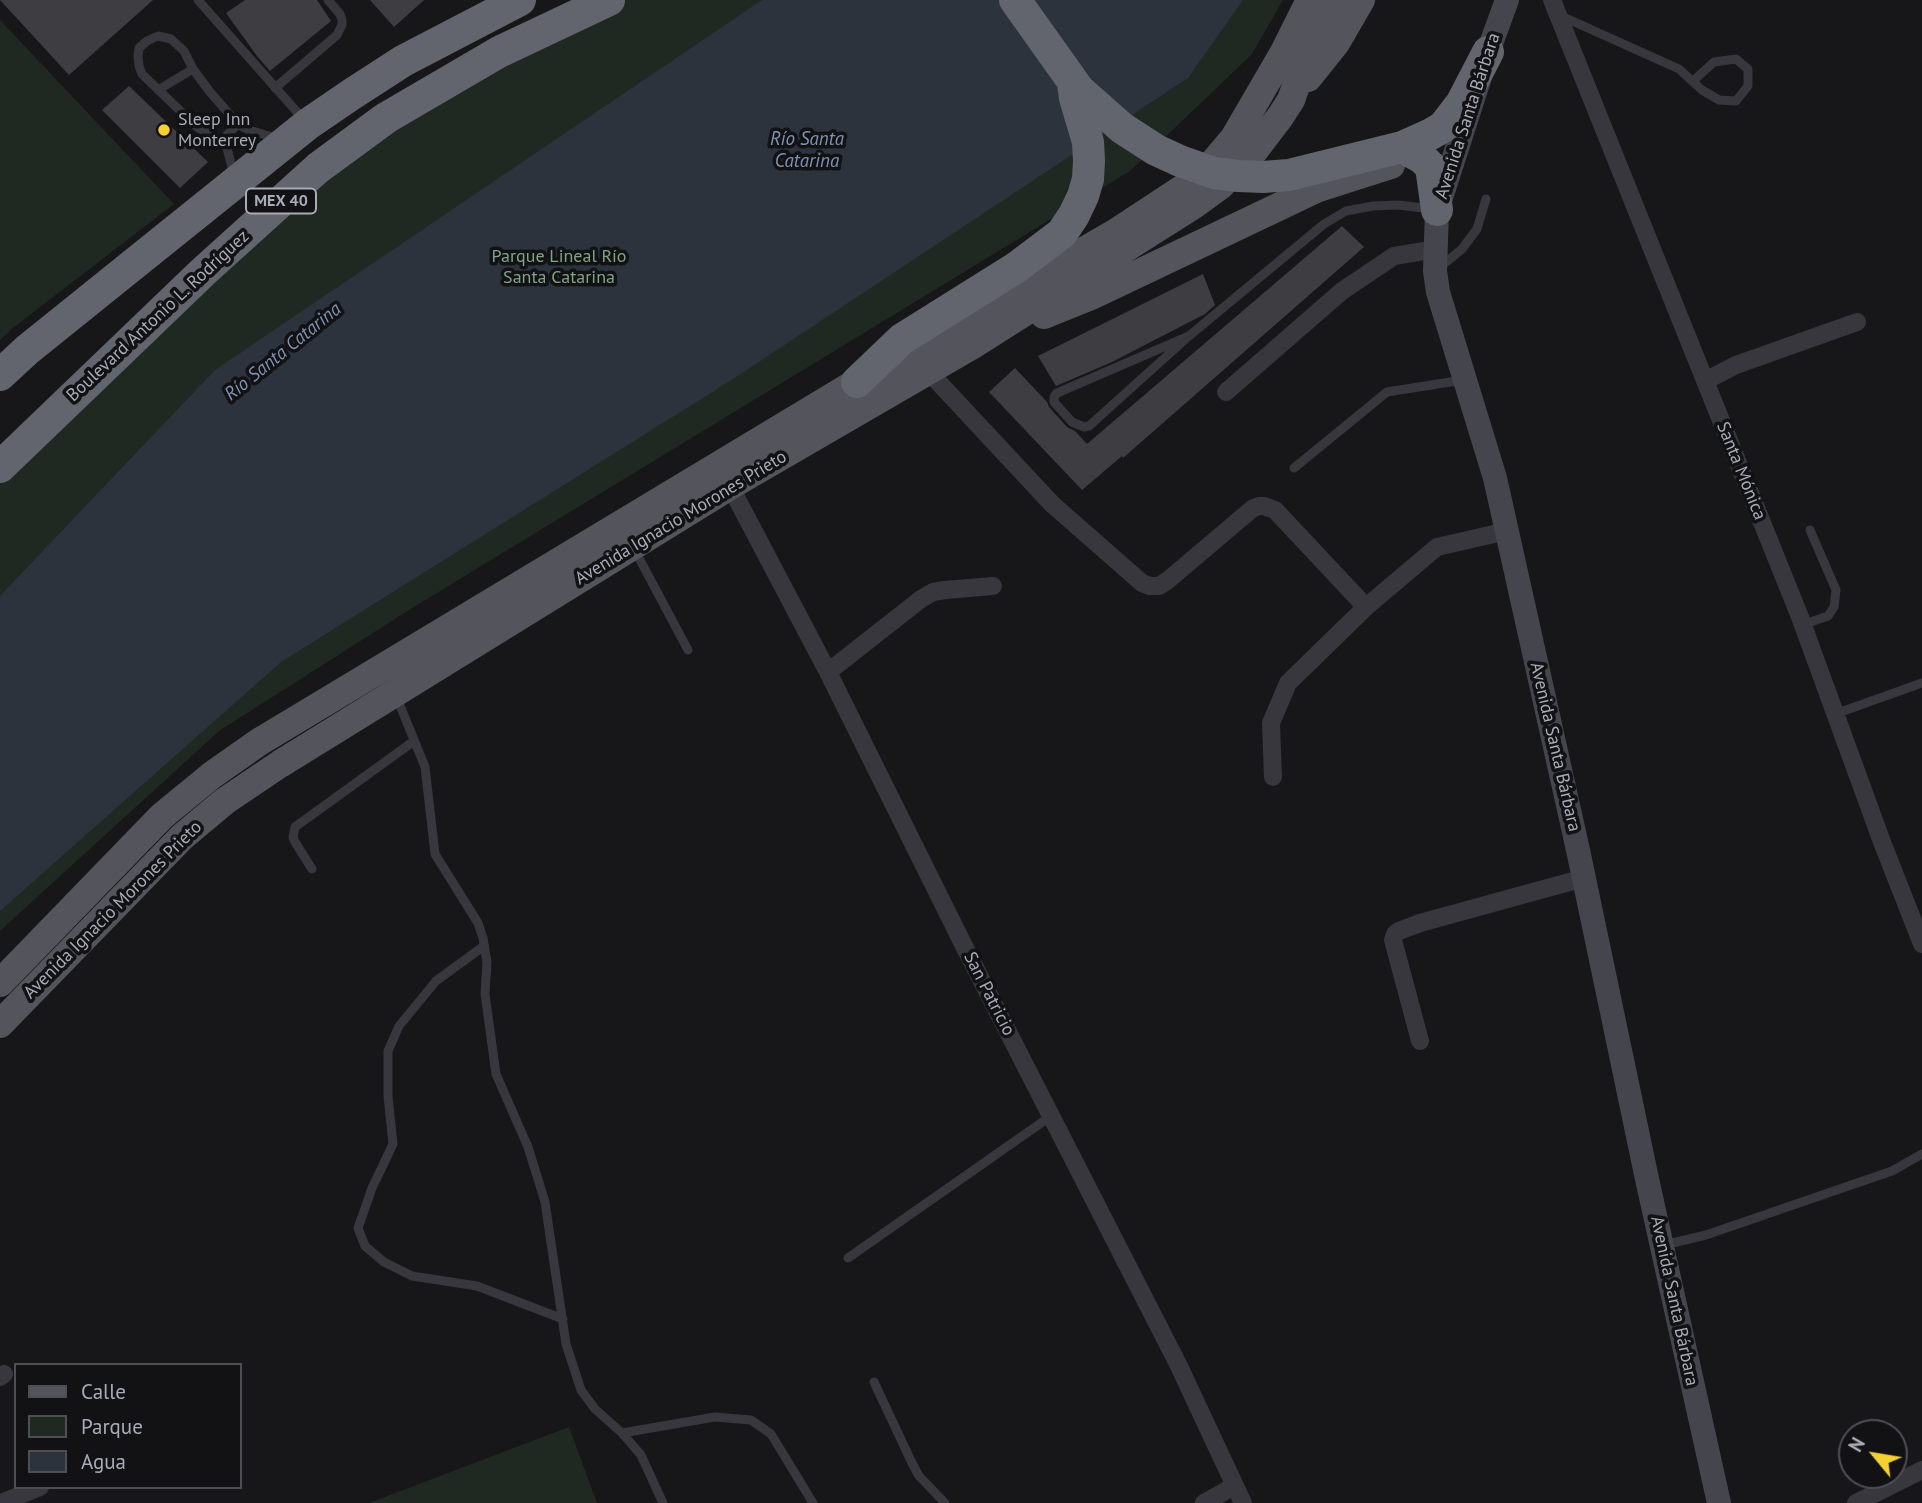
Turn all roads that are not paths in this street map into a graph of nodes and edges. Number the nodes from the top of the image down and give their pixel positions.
1 (328, 0) edge
2 (609, 0) edge
3 (1015, 0) edge
4 (1310, 0) edge
5 (1332, 0) edge
6 (1362, 0) edge
7 (1507, 0) edge
8 (201, 1) edge
9 (511, 2) edge
10 (1555, 7) edge
11 (1488, 52) junction
12 (193, 69) junction
13 (1693, 81) junction
14 (1072, 82) junction
15 (275, 88) junction
16 (158, 90) junction
17 (1291, 100) junction
18 (238, 124) junction
19 (298, 133) junction
20 (221, 141) junction
21 (1402, 147) junction
22 (236, 183) junction
23 (1435, 195) junction
24 (1486, 200) dead end
25 (1435, 260) junction
26 (1857, 322) dead end
27 (1189, 336) junction
28 (973, 345) junction
29 (927, 370) junction
30 (0, 375) edge
31 (1464, 379) junction
32 (1705, 381) junction
33 (857, 382) junction
34 (1226, 392) dead end
35 (0, 467) edge
36 (1294, 468) dead end
37 (730, 486) junction
38 (1811, 530) dead end
39 (1507, 531) junction
40 (631, 547) junction
41 (993, 586) dead end
42 (1366, 607) junction
43 (1802, 625) junction
44 (688, 650) dead end
45 (828, 672) junction
46 (1922, 682) edge
47 (395, 693) junction
48 (1835, 714) junction
49 (414, 741) junction
50 (1272, 777) dead end
51 (312, 869) dead end
52 (1584, 878) junction
53 (1922, 944) edge
54 (484, 946) junction
55 (0, 983) edge
56 (0, 1024) edge
57 (1420, 1041) dead end
58 (1051, 1116) junction
59 (1922, 1154) edge
60 (1662, 1245) junction
61 (848, 1258) dead end
62 (563, 1319) junction
63 (874, 1382) dead end
64 (622, 1433) junction
65 (1922, 1470) edge
66 (1234, 1486) junction
67 (35, 1489) edge
68 (1, 1503) edge
69 (663, 1503) edge
70 (813, 1503) edge
71 (945, 1503) edge
72 (1204, 1503) edge
73 (1243, 1503) edge
74 (1719, 1503) edge
75 (1856, 1503) edge

1 - 15 lane
2 - 35 highway, Boulevard Antonio L. Rodríguez / MEX 40
3 - 14 highway
4 - 33 main road, Avenida Ignacio Morones Prieto
5 - 17 main road, Avenida Ignacio Morones Prieto
6 - 17 main road
7 - 11 street, Avenida Santa Bárbara
8 - 15 lane
9 - 19 highway, MEX 40
10 - 13 lane
10 - 32 street, Santa Mónica
11 - 21 highway
11 - 23 street, Avenida Santa Bárbara
12 - 16 lane
12 - 16 lane
12 - 18 lane
13 - 13 lane
14 - 21 highway
14 - 33 highway
15 - 19 lane
16 - 20 lane
17 - 28 main road, Avenida Ignacio Morones Prieto
18 - 19 lane
18 - 20 lane
19 - 22 highway, MEX 40
20 - 22 lane
21 - 23 highway
22 - 30 highway, MEX 40
23 - 25 street, Avenida Santa Bárbara
23 - 27 lane
23 - 28 main road
24 - 25 lane
25 - 31 street, Avenida Santa Bárbara
25 - 34 street
26 - 32 street
27 - 27 lane
28 - 29 main road, Avenida Ignacio Morones Prieto
29 - 37 main road, Avenida Ignacio Morones Prieto
29 - 42 street
31 - 36 lane
31 - 39 street, Avenida Santa Bárbara
32 - 43 street, Santa Mónica
33 - 55 main road, Avenida Ignacio Morones Prieto
37 - 40 main road, Avenida Ignacio Morones Prieto
37 - 45 street, San Patricio
38 - 43 lane
39 - 42 street
39 - 52 street, Avenida Santa Bárbara
40 - 44 lane
40 - 47 main road, Avenida Ignacio Morones Prieto
41 - 45 street
42 - 50 street
43 - 48 street, Santa Mónica
45 - 58 street, San Patricio
46 - 48 lane
47 - 49 lane
47 - 56 main road, Avenida Ignacio Morones Prieto
48 - 53 street, Santa Mónica
49 - 51 lane
49 - 54 lane
52 - 57 street
52 - 60 street, Avenida Santa Bárbara
54 - 62 lane
54 - 62 lane
58 - 61 lane
58 - 66 street, San Patricio
59 - 60 lane
60 - 74 street, Avenida Santa Bárbara
62 - 64 lane
63 - 71 lane
64 - 69 lane
64 - 70 lane
65 - 75 street
66 - 72 street
66 - 73 street, San Patricio
67 - 68 street

